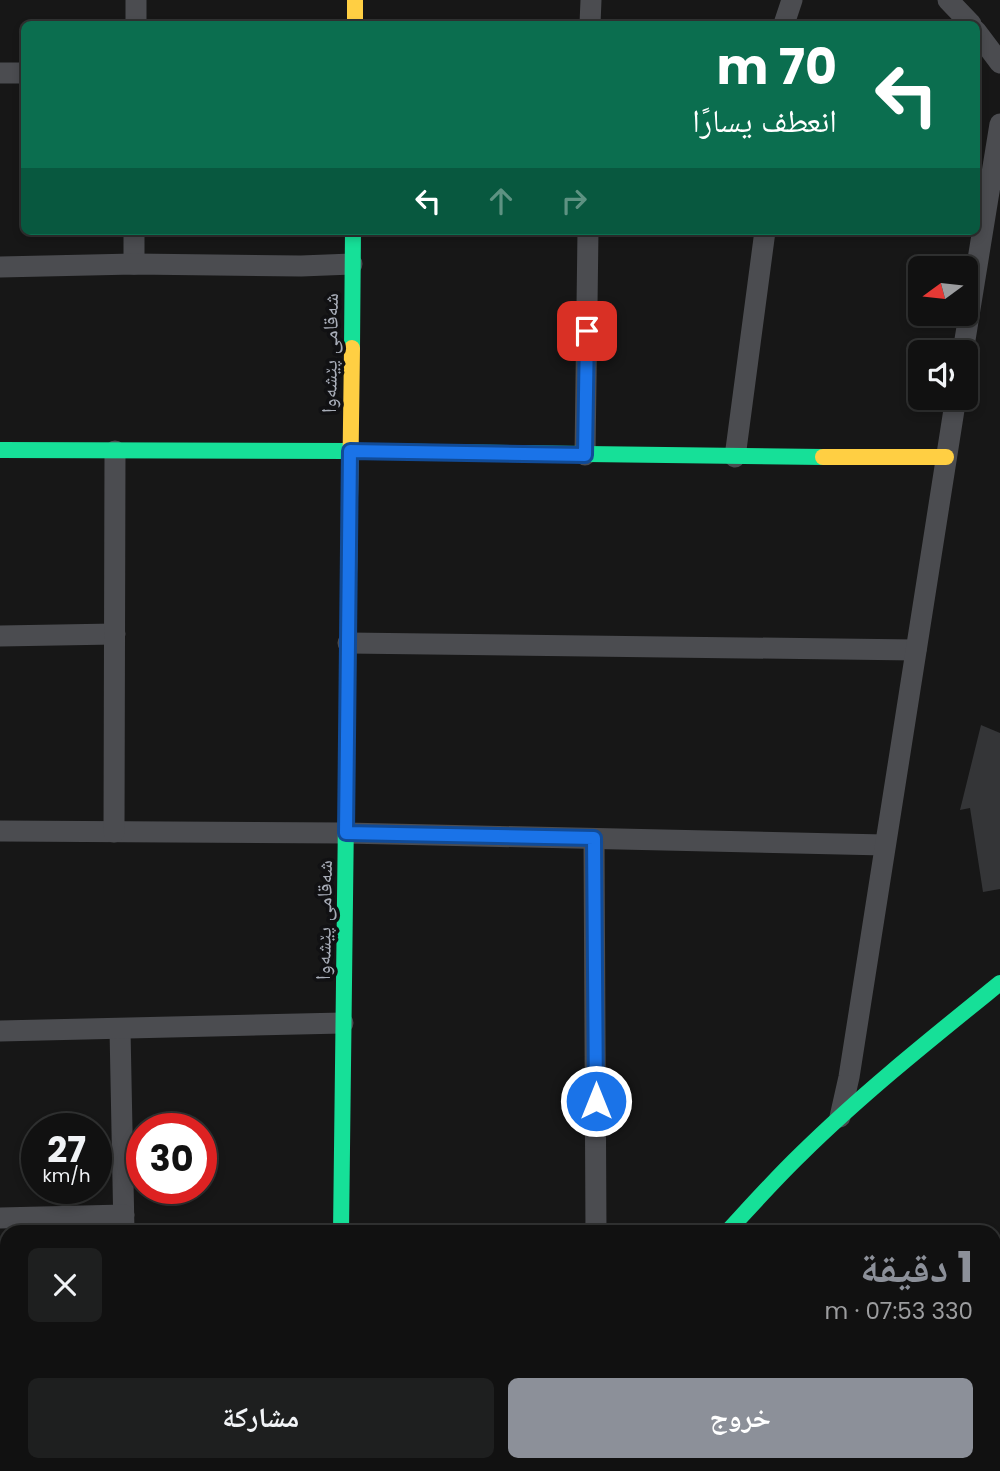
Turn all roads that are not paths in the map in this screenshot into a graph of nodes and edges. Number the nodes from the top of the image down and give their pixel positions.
1 (136, 0) edge
2 (355, 0) edge
3 (590, 0) edge
4 (792, 0) edge
5 (948, 0) edge
6 (956, 0) edge
7 (970, 0) edge
8 (136, 21) edge
9 (355, 21) edge
10 (590, 21) edge
11 (785, 21) edge
12 (968, 21) edge
13 (980, 36) edge
14 (1000, 63) edge
15 (21, 72) edge
16 (0, 73) edge
17 (999, 127) edge
18 (134, 235) edge
19 (353, 235) edge
20 (588, 235) edge
21 (764, 235) edge
22 (134, 264) junction
23 (352, 264) junction
24 (0, 267) edge
25 (965, 340) edge
26 (954, 410) edge
27 (0, 450) edge
28 (115, 451) junction
29 (350, 451) junction
30 (585, 455) junction
31 (735, 457) junction
32 (946, 457) junction
33 (115, 634) junction
34 (0, 636) edge
35 (348, 643) junction
36 (916, 650) junction
37 (0, 831) edge
38 (114, 832) junction
39 (346, 833) junction
40 (594, 838) junction
41 (885, 845) junction
42 (1000, 983) edge
43 (343, 1023) junction
44 (120, 1029) junction
45 (0, 1031) edge
46 (840, 1117) junction
47 (0, 1218) edge
48 (124, 1223) edge
49 (341, 1225) edge
50 (596, 1225) edge
51 (733, 1225) edge

1 - 8 street
2 - 9 street
3 - 10 street
4 - 11 street
5 - 12 street
6 - 7 street
13 - 14 street
15 - 16 street
17 - 25 street
18 - 22 street
19 - 23 street, شەقامی پێشەوا
20 - 30 street
21 - 31 street
22 - 23 street
22 - 24 street
23 - 29 street, شەقامی پێشەوا
26 - 32 street
27 - 28 street
28 - 29 street
28 - 33 street
29 - 30 street
29 - 35 street, شەقامی پێشەوا
30 - 31 street
31 - 32 street
32 - 36 street
33 - 34 street
33 - 38 street
35 - 36 street
35 - 39 street, شەقامی پێشەوا
36 - 41 street
37 - 38 street
38 - 39 street
39 - 40 street
39 - 43 street, شەقامی پێشەوا
40 - 41 street
40 - 50 street
41 - 46 street
42 - 46 street
43 - 44 street
43 - 49 street, شەقامی پێشەوا
44 - 45 street
44 - 48 street
46 - 51 street
47 - 48 street

